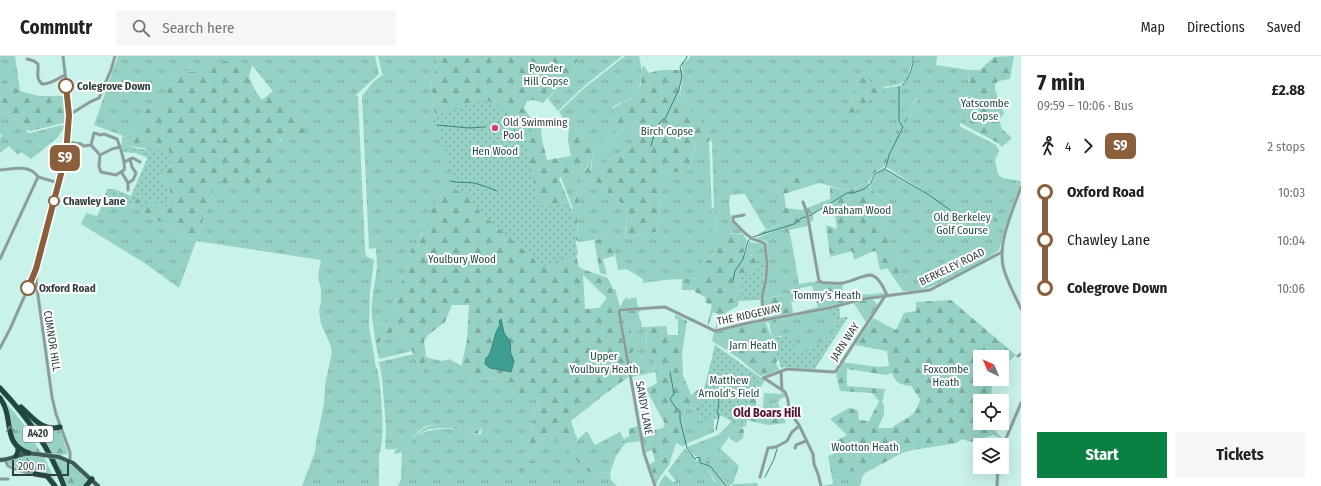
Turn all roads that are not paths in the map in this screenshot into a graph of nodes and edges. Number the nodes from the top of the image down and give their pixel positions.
1 (63, 56) edge
2 (115, 56) edge
3 (28, 58) dead end
4 (65, 76) junction
5 (69, 115) junction
6 (68, 142) junction
7 (91, 145) junction
8 (120, 148) junction
9 (100, 155) junction
10 (130, 160) junction
11 (124, 162) junction
12 (140, 162) dead end
13 (0, 170) edge
14 (122, 173) junction
15 (38, 177) junction
16 (59, 183) junction
17 (128, 183) junction
18 (1021, 187) edge
19 (128, 190) dead end
20 (802, 202) dead end
21 (744, 215) dead end
22 (1002, 252) junction
23 (1, 254) edge
24 (0, 259) edge
25 (36, 269) junction
26 (31, 280) junction
27 (36, 281) junction
28 (886, 295) junction
29 (1021, 309) edge
30 (620, 310) joint
31 (764, 320) junction
32 (0, 347) edge
33 (781, 372) junction
34 (0, 388) edge
35 (782, 390) junction
36 (0, 393) edge
37 (0, 398) edge
38 (1021, 403) edge
39 (60, 426) junction
40 (799, 426) junction
41 (1006, 438) edge
42 (806, 441) junction
43 (18, 447) junction
44 (795, 448) dead end
45 (29, 453) junction
46 (16, 456) junction
47 (0, 460) edge
48 (5, 460) junction
49 (70, 461) junction
50 (27, 472) junction
51 (35, 474) junction
52 (998, 474) edge
53 (760, 477) dead end
54 (0, 479) edge
55 (8, 479) dead end
56 (92, 479) junction
57 (655, 485) edge
58 (55, 486) edge
59 (61, 486) edge
60 (64, 486) edge
61 (86, 486) edge
62 (98, 486) edge
63 (821, 486) edge
64 (997, 486) edge

1 - 4 street, CUMNOR HILL
2 - 5 street
3 - 4 street
4 - 5 street, CUMNOR HILL
5 - 6 street, CUMNOR HILL
6 - 7 street
6 - 16 street, CUMNOR HILL
7 - 8 street
7 - 9 street
8 - 9 street
8 - 11 street
9 - 14 street
10 - 11 street
10 - 12 street
10 - 17 street
11 - 14 street
13 - 15 street
14 - 17 street
15 - 16 street
15 - 23 street
16 - 25 street, CUMNOR HILL
17 - 19 street
18 - 22 street
20 - 28 street
21 - 31 street
22 - 28 street, BERKELEY ROAD
22 - 29 street
23 - 24 street
25 - 26 street
25 - 27 street, CUMNOR HILL
26 - 27 street
26 - 32 street
27 - 39 street, CUMNOR HILL
28 - 31 street, THE RIDGEWAY
28 - 33 street, JARN WAY
30 - 31 street, THE RIDGEWAY
30 - 57 street, SANDY LANE
33 - 35 street
33 - 35 street
34 - 39 highway
34 - 60 highway, A420
35 - 40 street
36 - 59 highway, A420
43 -> 37 highway
38 - 41 street
39 - 49 street, CUMNOR HILL
40 - 42 street
40 - 53 street
42 - 44 street
42 - 63 street
43 - 45 highway
43 - 46 highway
45 - 46 main road
45 - 49 main road, bridge
46 - 48 main road
47 - 48 main road
48 - 50 street
49 - 56 main road
50 - 51 street
50 - 51 street
51 - 58 highway
52 - 64 street
54 - 55 street
56 - 61 highway
56 - 62 main road

